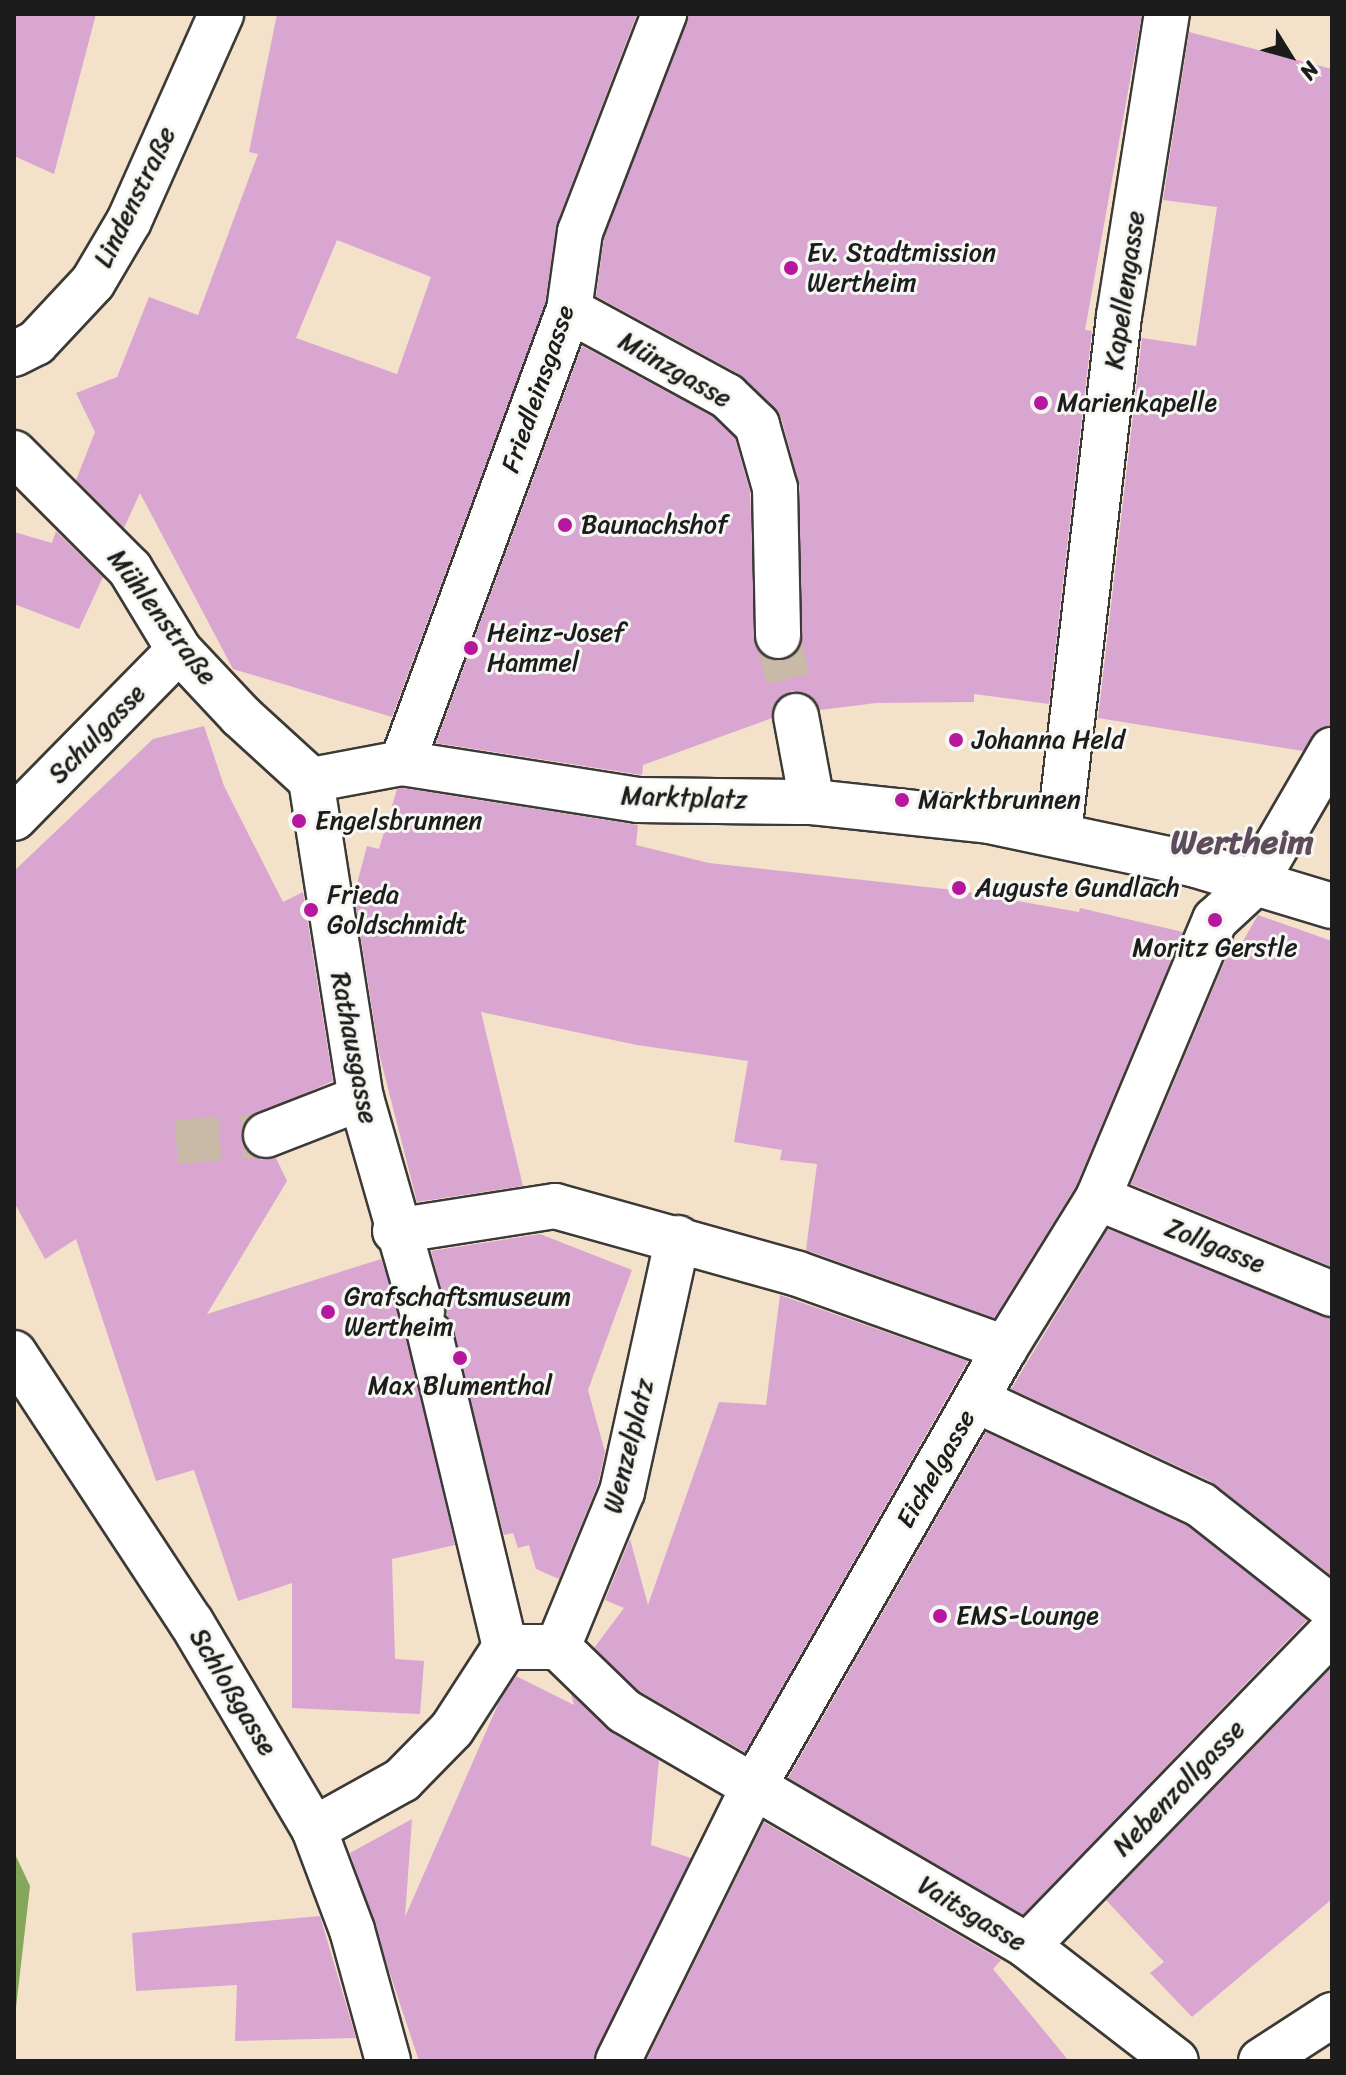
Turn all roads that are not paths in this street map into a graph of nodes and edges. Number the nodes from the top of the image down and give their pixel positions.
1 (221, 14) edge
2 (664, 14) edge
3 (1167, 14) edge
4 (569, 310) junction
5 (14, 354) edge
6 (14, 453) edge
7 (778, 636) tunnel mouth
8 (179, 650) junction
9 (796, 716) tunnel mouth
10 (1332, 750) edge
11 (402, 763) junction
12 (311, 780) junction
13 (812, 802) junction
14 (14, 818) edge
15 (1059, 833) junction
16 (1255, 883) junction
17 (1332, 906) edge
18 (361, 1098) junction
19 (266, 1135) tunnel mouth
20 (1098, 1198) junction
21 (395, 1231) junction
22 (678, 1238) junction
23 (1332, 1294) edge
24 (1005, 1348) junction
25 (14, 1353) edge
26 (976, 1400) junction
27 (1332, 1608) edge
28 (1332, 1631) edge
29 (505, 1647) junction
30 (558, 1647) junction
31 (753, 1788) junction
32 (314, 1829) junction
33 (1027, 1946) junction
34 (1332, 2015) edge
35 (388, 2061) edge
36 (618, 2061) edge
37 (1176, 2061) edge
38 (1261, 2061) edge

1 - 5 street, Lindenstraße
2 - 4 street, Friedleinsgasse
3 - 15 street, Kapellengasse
4 - 7 street, Münzgasse
4 - 11 street, Friedleinsgasse
6 - 8 street, Mühlenstraße
8 - 12 street, Mühlenstraße
8 - 14 street, Schulgasse
9 - 13 street
10 - 16 street, Eichelgasse
11 - 12 street, Marktplatz
11 - 13 street, Marktplatz
12 - 18 street, Rathausgasse
13 - 15 street, Marktplatz
15 - 16 street, Marktplatz
16 - 17 street, Marktplatz
16 - 20 street, Eichelgasse
18 - 19 street
18 - 21 street, Rathausgasse
20 - 23 street, Zollgasse
20 - 24 street, Eichelgasse
21 - 22 street
21 - 29 street, Rathausgasse
22 - 24 street
22 - 30 street, Wenzelplatz
24 - 26 street, Eichelgasse
25 - 32 street, Schloßgasse
26 - 27 street
26 - 31 street, Eichelgasse
28 - 33 street, Nebenzollgasse
29 - 30 street
29 - 32 street
30 - 31 street
31 - 33 street, Vaitsgasse
31 - 36 street, Eichelgasse
32 - 35 street, Schloßgasse
33 - 37 street, Vaitsgasse
34 - 38 street

